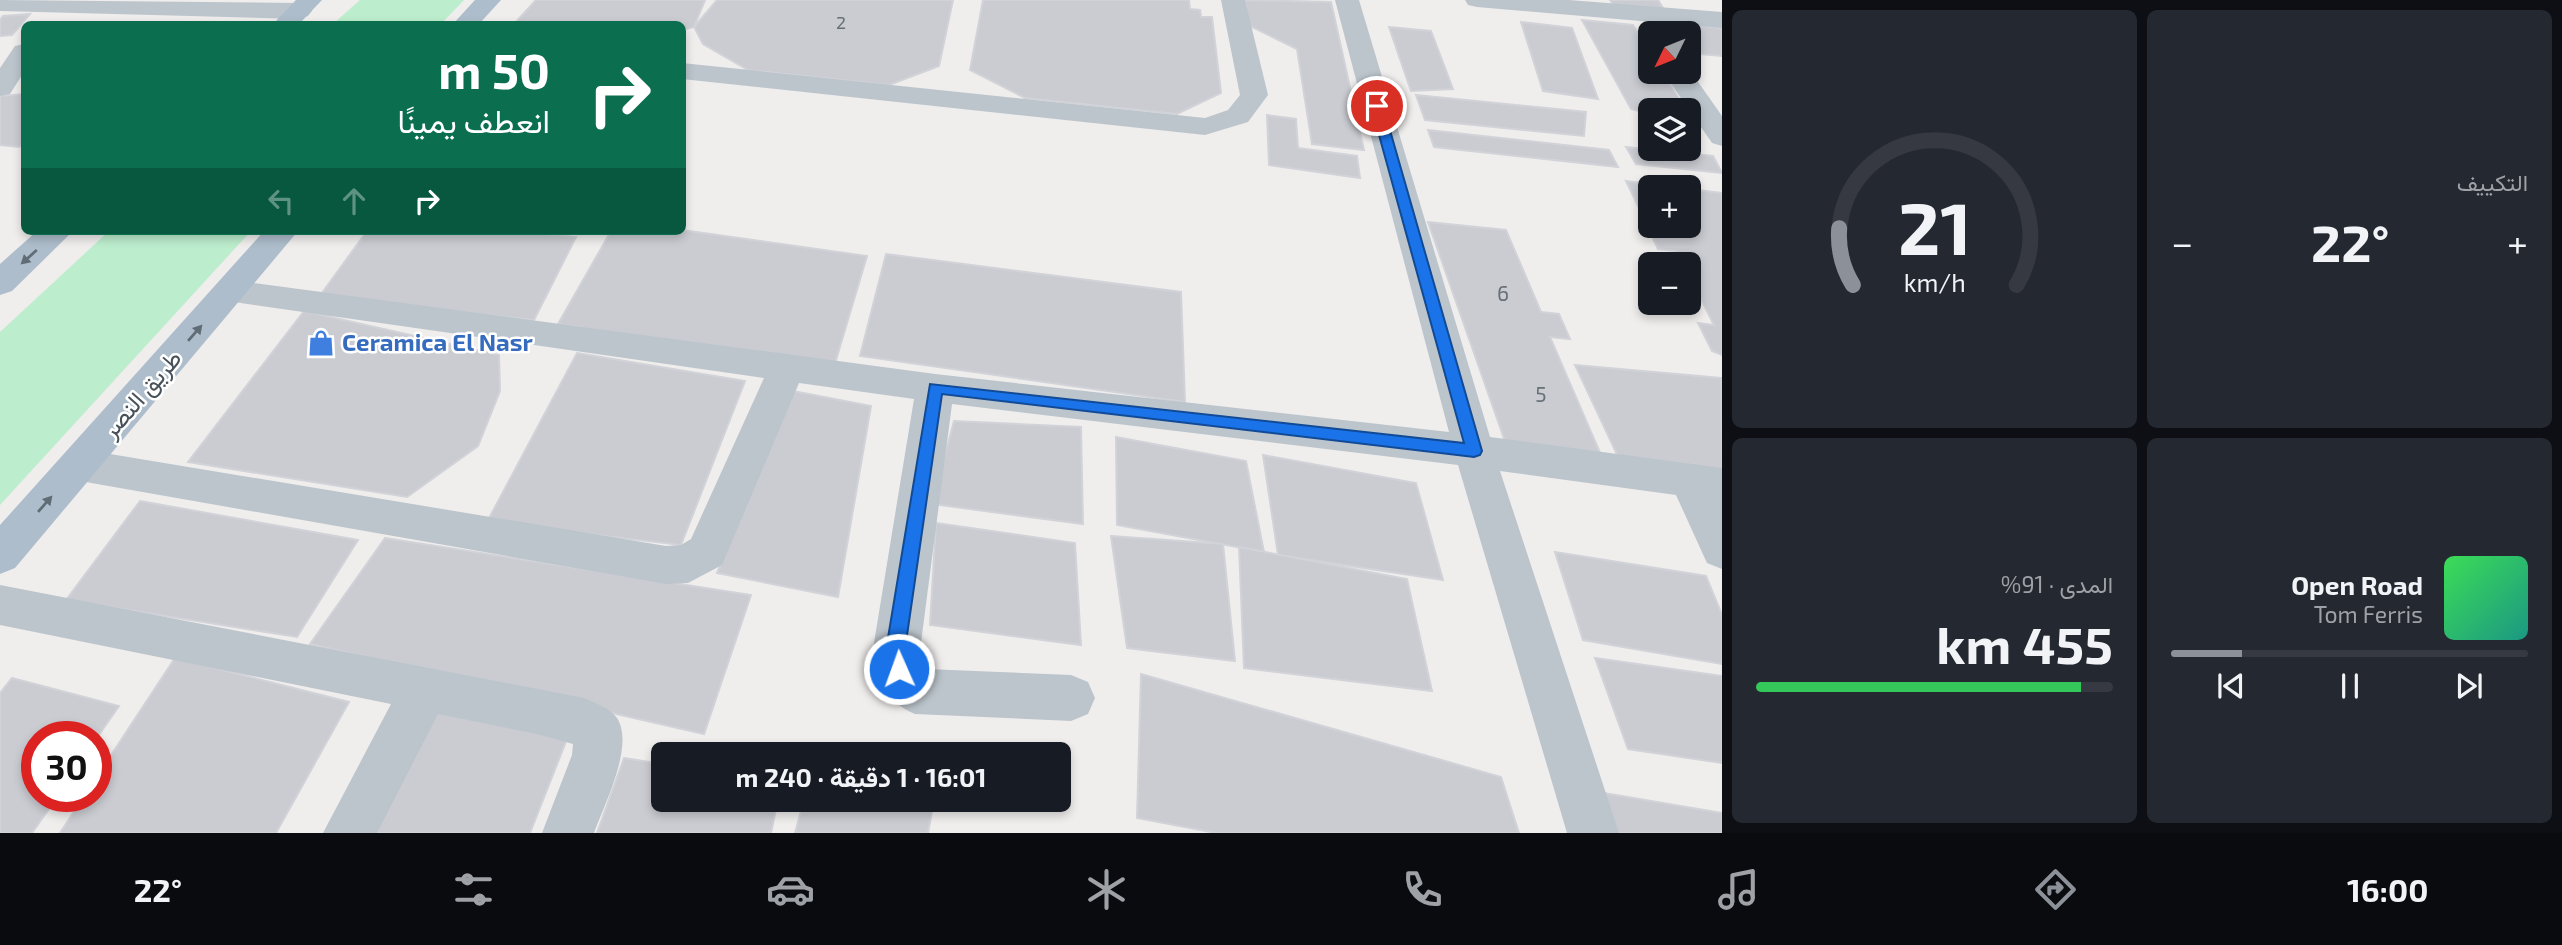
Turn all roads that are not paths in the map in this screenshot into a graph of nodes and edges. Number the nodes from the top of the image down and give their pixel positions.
1 (489, 0) edge
2 (1233, 0) edge
3 (1347, 0) edge
4 (1477, 0) edge
5 (0, 4) edge
6 (1562, 4) edge
7 (1683, 9) edge
8 (298, 12) edge
9 (50, 15) edge
10 (1722, 20) edge
11 (469, 21) edge
12 (1652, 21) edge
13 (1638, 23) edge
14 (21, 57) edge
15 (686, 71) edge
16 (1685, 84) edge
17 (21, 89) edge
18 (0, 90) edge
19 (1722, 137) edge
20 (53, 235) edge
21 (279, 235) edge
22 (0, 283) edge
23 (232, 292) junction
24 (788, 368) junction
25 (935, 388) junction
26 (1474, 451) junction
27 (80, 465) junction
28 (1706, 483) edge
29 (1722, 550) edge
30 (0, 555) edge
31 (0, 605) edge
32 (426, 688) junction
33 (1071, 698) dead end
34 (349, 833) edge
35 (568, 833) edge
36 (1593, 833) edge

1 - 11 main road
2 - 15 street
3 - 26 street
4 - 6 street
5 - 9 street
6 - 13 street
7 - 10 street
7 - 12 street
8 - 9 street
14 - 18 street
16 - 19 street
17 - 18 street
20 -> 22 main road
21 - 23 main road, طريق النصر
23 - 24 street
27 -> 23 main road, طريق النصر
24 - 25 street
24 - 27 street
25 - 26 street
25 - 33 street
26 - 28 street
26 - 36 street
30 -> 27 main road, طريق النصر
28 - 29 street
31 - 32 street
32 - 34 street
32 - 35 street

